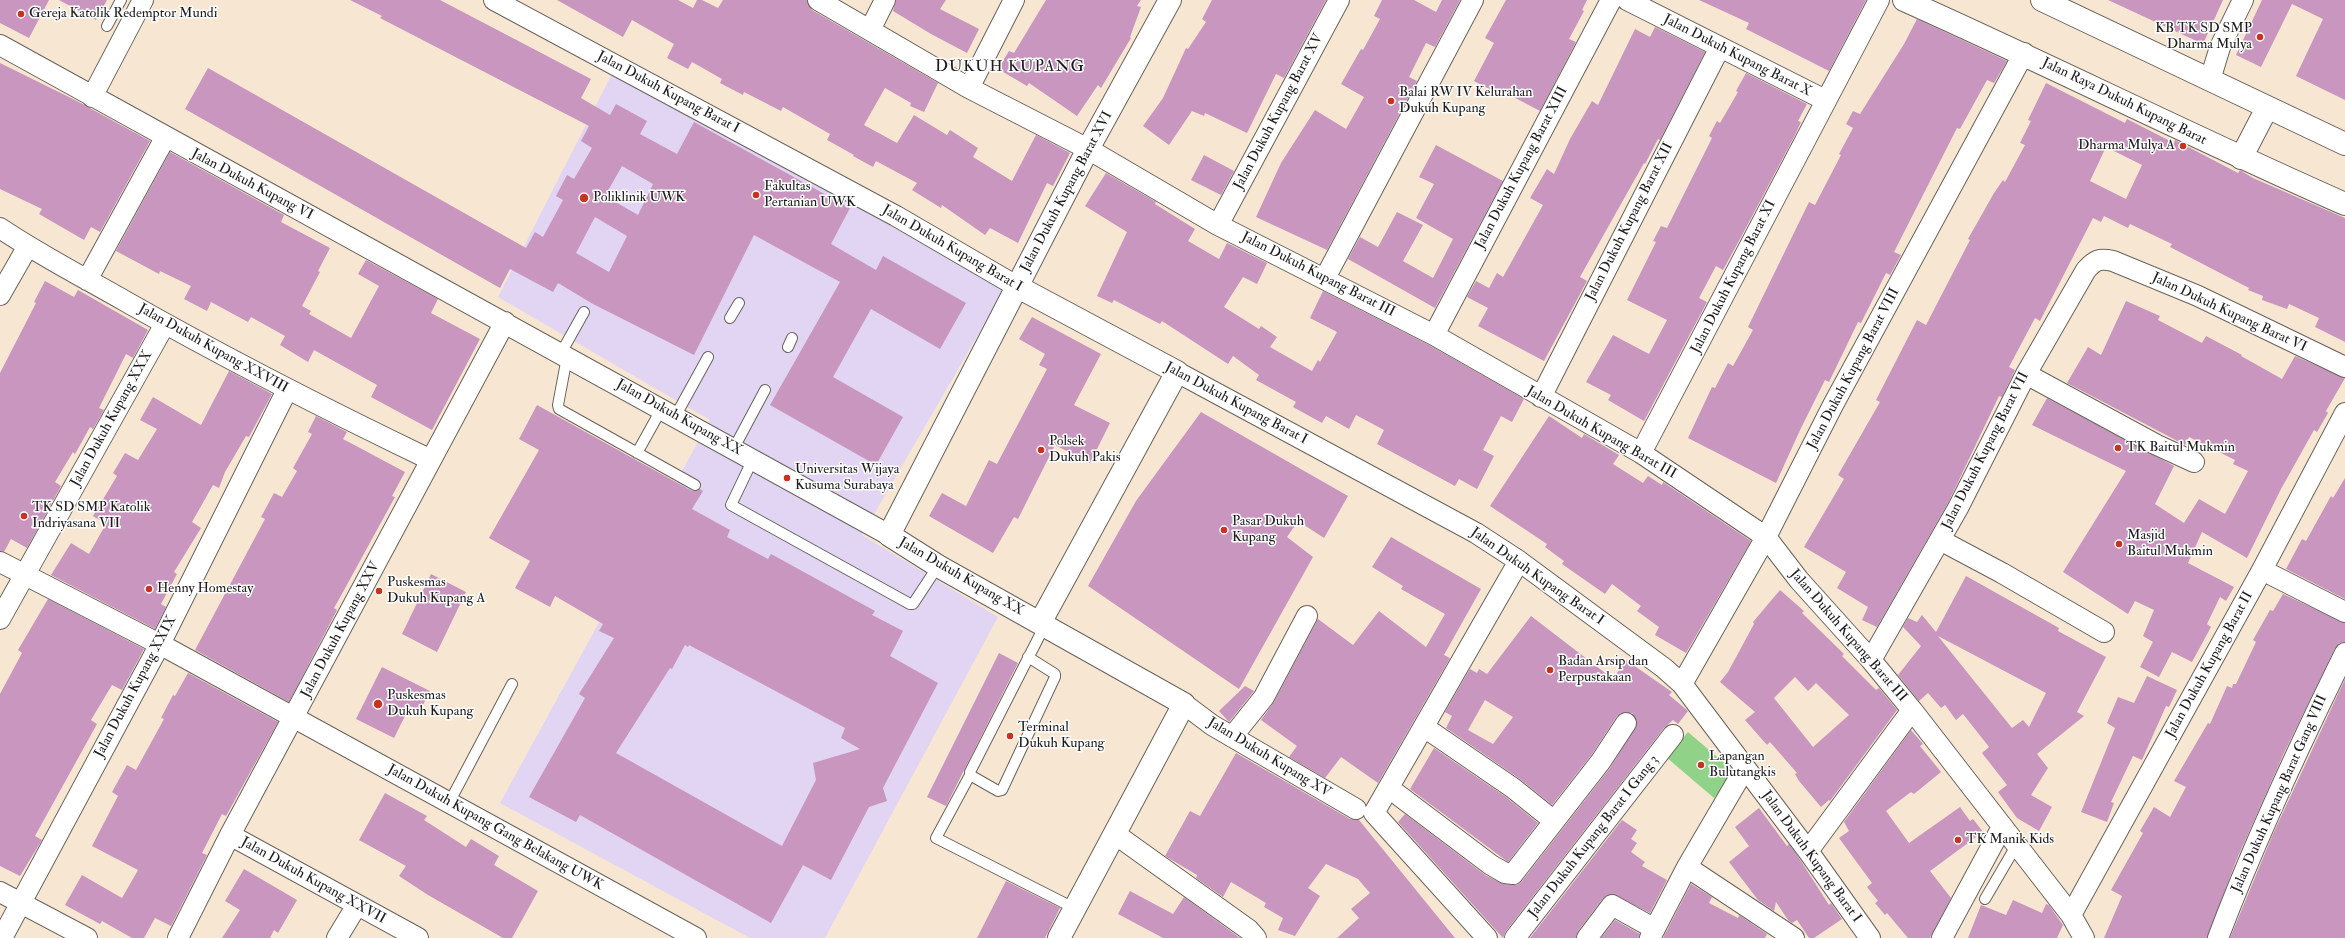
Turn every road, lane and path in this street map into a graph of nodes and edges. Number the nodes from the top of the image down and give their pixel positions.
1 (121, 0) edge
2 (143, 0) edge
3 (494, 0) edge
4 (818, 0) edge
5 (885, 0) edge
6 (1014, 0) edge
7 (1170, 0) edge
8 (1339, 0) edge
9 (1473, 0) edge
10 (1611, 0) edge
11 (1627, 0) edge
12 (1879, 0) edge
13 (1904, 0) edge
14 (2042, 0) edge
15 (2243, 0) edge
16 (2067, 5) edge
17 (107, 26) dead end
18 (870, 30) junction
19 (0, 45) edge
20 (1720, 46) junction
21 (2024, 53) junction
22 (2210, 80) junction
23 (969, 88) junction
24 (92, 97) junction
25 (1825, 100) junction
26 (2266, 108) junction
27 (165, 138) junction
28 (2345, 144) edge
29 (1088, 149) junction
30 (2241, 158) junction
31 (2345, 204) edge
32 (1218, 225) junction
33 (0, 228) edge
34 (28, 246) junction
35 (2113, 260) joint
36 (1325, 278) junction
37 (87, 280) junction
38 (1018, 287) junction
39 (0, 295) edge
40 (739, 303) dead end
41 (584, 312) dead end
42 (730, 318) dead end
43 (505, 322) junction
44 (166, 324) junction
45 (1434, 335) junction
46 (564, 355) junction
47 (708, 358) dead end
48 (2345, 367) edge
49 (1177, 372) junction
50 (2026, 374) junction
51 (287, 390) junction
52 (765, 390) dead end
53 (1541, 397) junction
54 (669, 412) junction
55 (2345, 412) edge
56 (734, 448) junction
57 (1641, 453) junction
58 (638, 454) junction
59 (753, 459) junction
60 (431, 460) junction
61 (2194, 462) dead end
62 (695, 485) dead end
63 (890, 535) junction
64 (1766, 537) junction
65 (1940, 540) junction
66 (1519, 561) junction
67 (0, 562) edge
68 (938, 566) junction
69 (2262, 570) junction
70 (25, 575) junction
71 (2345, 612) edge
72 (1307, 616) dead end
73 (0, 619) edge
74 (1042, 624) junction
75 (2104, 632) dead end
76 (160, 644) junction
77 (2345, 653) edge
78 (1028, 657) junction
79 (1871, 660) junction
80 (512, 684) dead end
81 (1682, 684) junction
82 (1184, 704) junction
83 (1912, 710) junction
84 (294, 718) junction
85 (1626, 723) dead end
86 (1424, 727) junction
87 (1673, 735) dead end
88 (1232, 737) junction
89 (1745, 768) junction
90 (970, 775) junction
91 (1389, 788) junction
92 (449, 803) junction
93 (1365, 811) junction
94 (1554, 821) junction
95 (2002, 827) junction
96 (1115, 834) junction
97 (230, 835) junction
98 (2016, 846) junction
99 (1808, 851) junction
100 (1688, 867) junction
101 (0, 892) edge
102 (1985, 899) dead end
103 (20, 903) junction
104 (357, 905) junction
105 (1074, 908) junction
106 (2071, 915) junction
107 (1652, 933) edge
108 (1250, 935) edge
109 (2, 938) edge
110 (87, 938) edge
111 (178, 938) edge
112 (337, 938) edge
113 (418, 938) edge
114 (696, 938) edge
115 (1059, 938) edge
116 (1487, 938) edge
117 (1515, 938) edge
118 (1587, 938) edge
119 (1794, 938) edge
120 (1870, 938) edge
121 (1942, 938) edge
122 (2084, 938) edge
123 (2218, 938) edge

1 - 17 lane
2 - 24 street
3 - 38 street, Jalan Dukuh Kupang Barat I
4 - 18 street, Jalan Dukuh Kupang Barat III
5 - 18 street
6 - 23 street
7 - 29 street, Jalan Dukuh Kupang Barat XVI
8 - 32 street, Jalan Dukuh Kupang Barat XV
9 - 36 street
10 - 45 street, Jalan Dukuh Kupang Barat XIII
11 - 20 street, Jalan Dukuh Kupang Barat X
12 - 25 street, Jalan Dukuh Kupang Barat XI
13 - 21 street, Jalan Raya Dukuh Kupang Barat
14 - 16 street
15 - 22 street
16 - 22 street
18 - 23 street, Jalan Dukuh Kupang Barat III
19 - 24 street, Jalan Dukuh Kupang VI
20 - 25 street, Jalan Dukuh Kupang Barat X
20 - 53 street, Jalan Dukuh Kupang Barat XII
21 - 30 street, Jalan Raya Dukuh Kupang Barat
21 - 64 street, Jalan Dukuh Kupang Barat VIII
22 - 26 street
23 - 29 street, Jalan Dukuh Kupang Barat III
24 - 27 street, Jalan Dukuh Kupang VI
25 - 57 street, Jalan Dukuh Kupang Barat XI
26 - 28 street
26 - 30 street
27 - 37 street
27 - 43 street, Jalan Dukuh Kupang VI
29 - 32 street, Jalan Dukuh Kupang Barat III
29 - 38 street, Jalan Dukuh Kupang Barat XVI
30 - 31 street, Jalan Raya Dukuh Kupang Barat
32 - 36 street, Jalan Dukuh Kupang Barat III
33 - 34 street, Jalan Dukuh Kupang XXVIII
34 - 37 street, Jalan Dukuh Kupang XXVIII
34 - 39 street
35 - 48 street, Jalan Dukuh Kupang Barat VI
35 - 50 street, Jalan Dukuh Kupang Barat VII
36 - 45 street, Jalan Dukuh Kupang Barat III
37 - 44 street, Jalan Dukuh Kupang XXVIII
38 - 49 street, Jalan Dukuh Kupang Barat I
38 - 63 street, Jalan Dukuh Kupang Barat XVI
40 - 42 lane
41 - 46 lane
43 - 46 street, Jalan Dukuh Kupang XX
43 - 60 street, Jalan Dukuh Kupang XXV
44 - 51 street, Jalan Dukuh Kupang XXVIII
44 - 70 street, Jalan Dukuh Kupang XXX
45 - 53 street, Jalan Dukuh Kupang Barat III
46 - 54 street, Jalan Dukuh Kupang XX
46 - 58 lane
47 - 54 lane
49 - 66 street, Jalan Dukuh Kupang Barat I
49 - 74 street
50 - 61 street
50 - 65 street, Jalan Dukuh Kupang Barat VII
51 - 60 street, Jalan Dukuh Kupang XXVIII
51 - 76 street, Jalan Dukuh Kupang XXIX
52 - 56 lane
53 - 57 street, Jalan Dukuh Kupang Barat III
54 - 56 street, Jalan Dukuh Kupang XX
54 - 58 lane
55 - 69 street, Jalan Dukuh Kupang Barat II
56 - 59 street, Jalan Dukuh Kupang XX
57 - 64 street, Jalan Dukuh Kupang Barat III
58 - 62 lane
59 - 63 street, Jalan Dukuh Kupang XX
59 - 68 lane
60 - 84 street, Jalan Dukuh Kupang XXV
63 - 68 street, Jalan Dukuh Kupang XX
64 - 79 street, Jalan Dukuh Kupang Barat III
64 - 81 street, Jalan Dukuh Kupang Barat VIII
65 - 75 street
65 - 79 street, Jalan Dukuh Kupang Barat VII
66 - 81 street, Jalan Dukuh Kupang Barat I
66 - 86 street
67 - 70 street, Jalan Dukuh Kupang Gang Belakang UWK
68 - 74 street, Jalan Dukuh Kupang XX
69 - 71 street
69 - 106 street, Jalan Dukuh Kupang Barat II
70 - 73 street, Jalan Dukuh Kupang XXX
70 - 76 street, Jalan Dukuh Kupang Gang Belakang UWK
72 - 88 street
74 - 78 lane
74 - 82 street, Jalan Dukuh Kupang XX
76 - 84 street, Jalan Dukuh Kupang Gang Belakang UWK
76 - 103 street, Jalan Dukuh Kupang XXIX
77 - 123 street, Jalan Dukuh Kupang Barat Gang VIII
78 - 90 lane
78 - 90 lane
79 - 83 street, Jalan Dukuh Kupang Barat III
80 - 92 lane
81 - 89 street, Jalan Dukuh Kupang Barat I
82 - 88 street, Jalan Dukuh Kupang XV
82 - 96 street
83 - 95 street, Jalan Dukuh Kupang Barat III
83 - 99 street
84 - 92 street, Jalan Dukuh Kupang Gang Belakang UWK
84 - 97 street, Jalan Dukuh Kupang XXV
85 - 94 street
86 - 91 street
86 - 94 street
87 - 117 street, Jalan Dukuh Kupang Barat I Gang 3
88 - 93 street, Jalan Dukuh Kupang XV
89 - 99 street, Jalan Dukuh Kupang Barat I
89 - 100 street
90 - 105 lane
91 - 93 street
91 - 94 street
92 - 114 street, Jalan Dukuh Kupang Gang Belakang UWK
93 - 116 street, Jalan Dukuh Kupang XV
95 - 98 street, Jalan Dukuh Kupang Barat III
95 - 121 street
96 - 105 street
96 - 108 street
97 - 104 street, Jalan Dukuh Kupang XXVII
97 - 111 street, Jalan Dukuh Kupang XXV
98 - 102 lane
98 - 106 street, Jalan Dukuh Kupang Barat III
99 - 120 street, Jalan Dukuh Kupang Barat I
100 - 107 street
100 - 119 street
101 - 103 street
103 - 109 street, Jalan Dukuh Kupang XXIX
103 - 110 street
104 - 112 street
104 - 113 street, Jalan Dukuh Kupang XXVII
105 - 115 street
106 - 122 street, Jalan Dukuh Kupang Barat III
107 - 118 street

